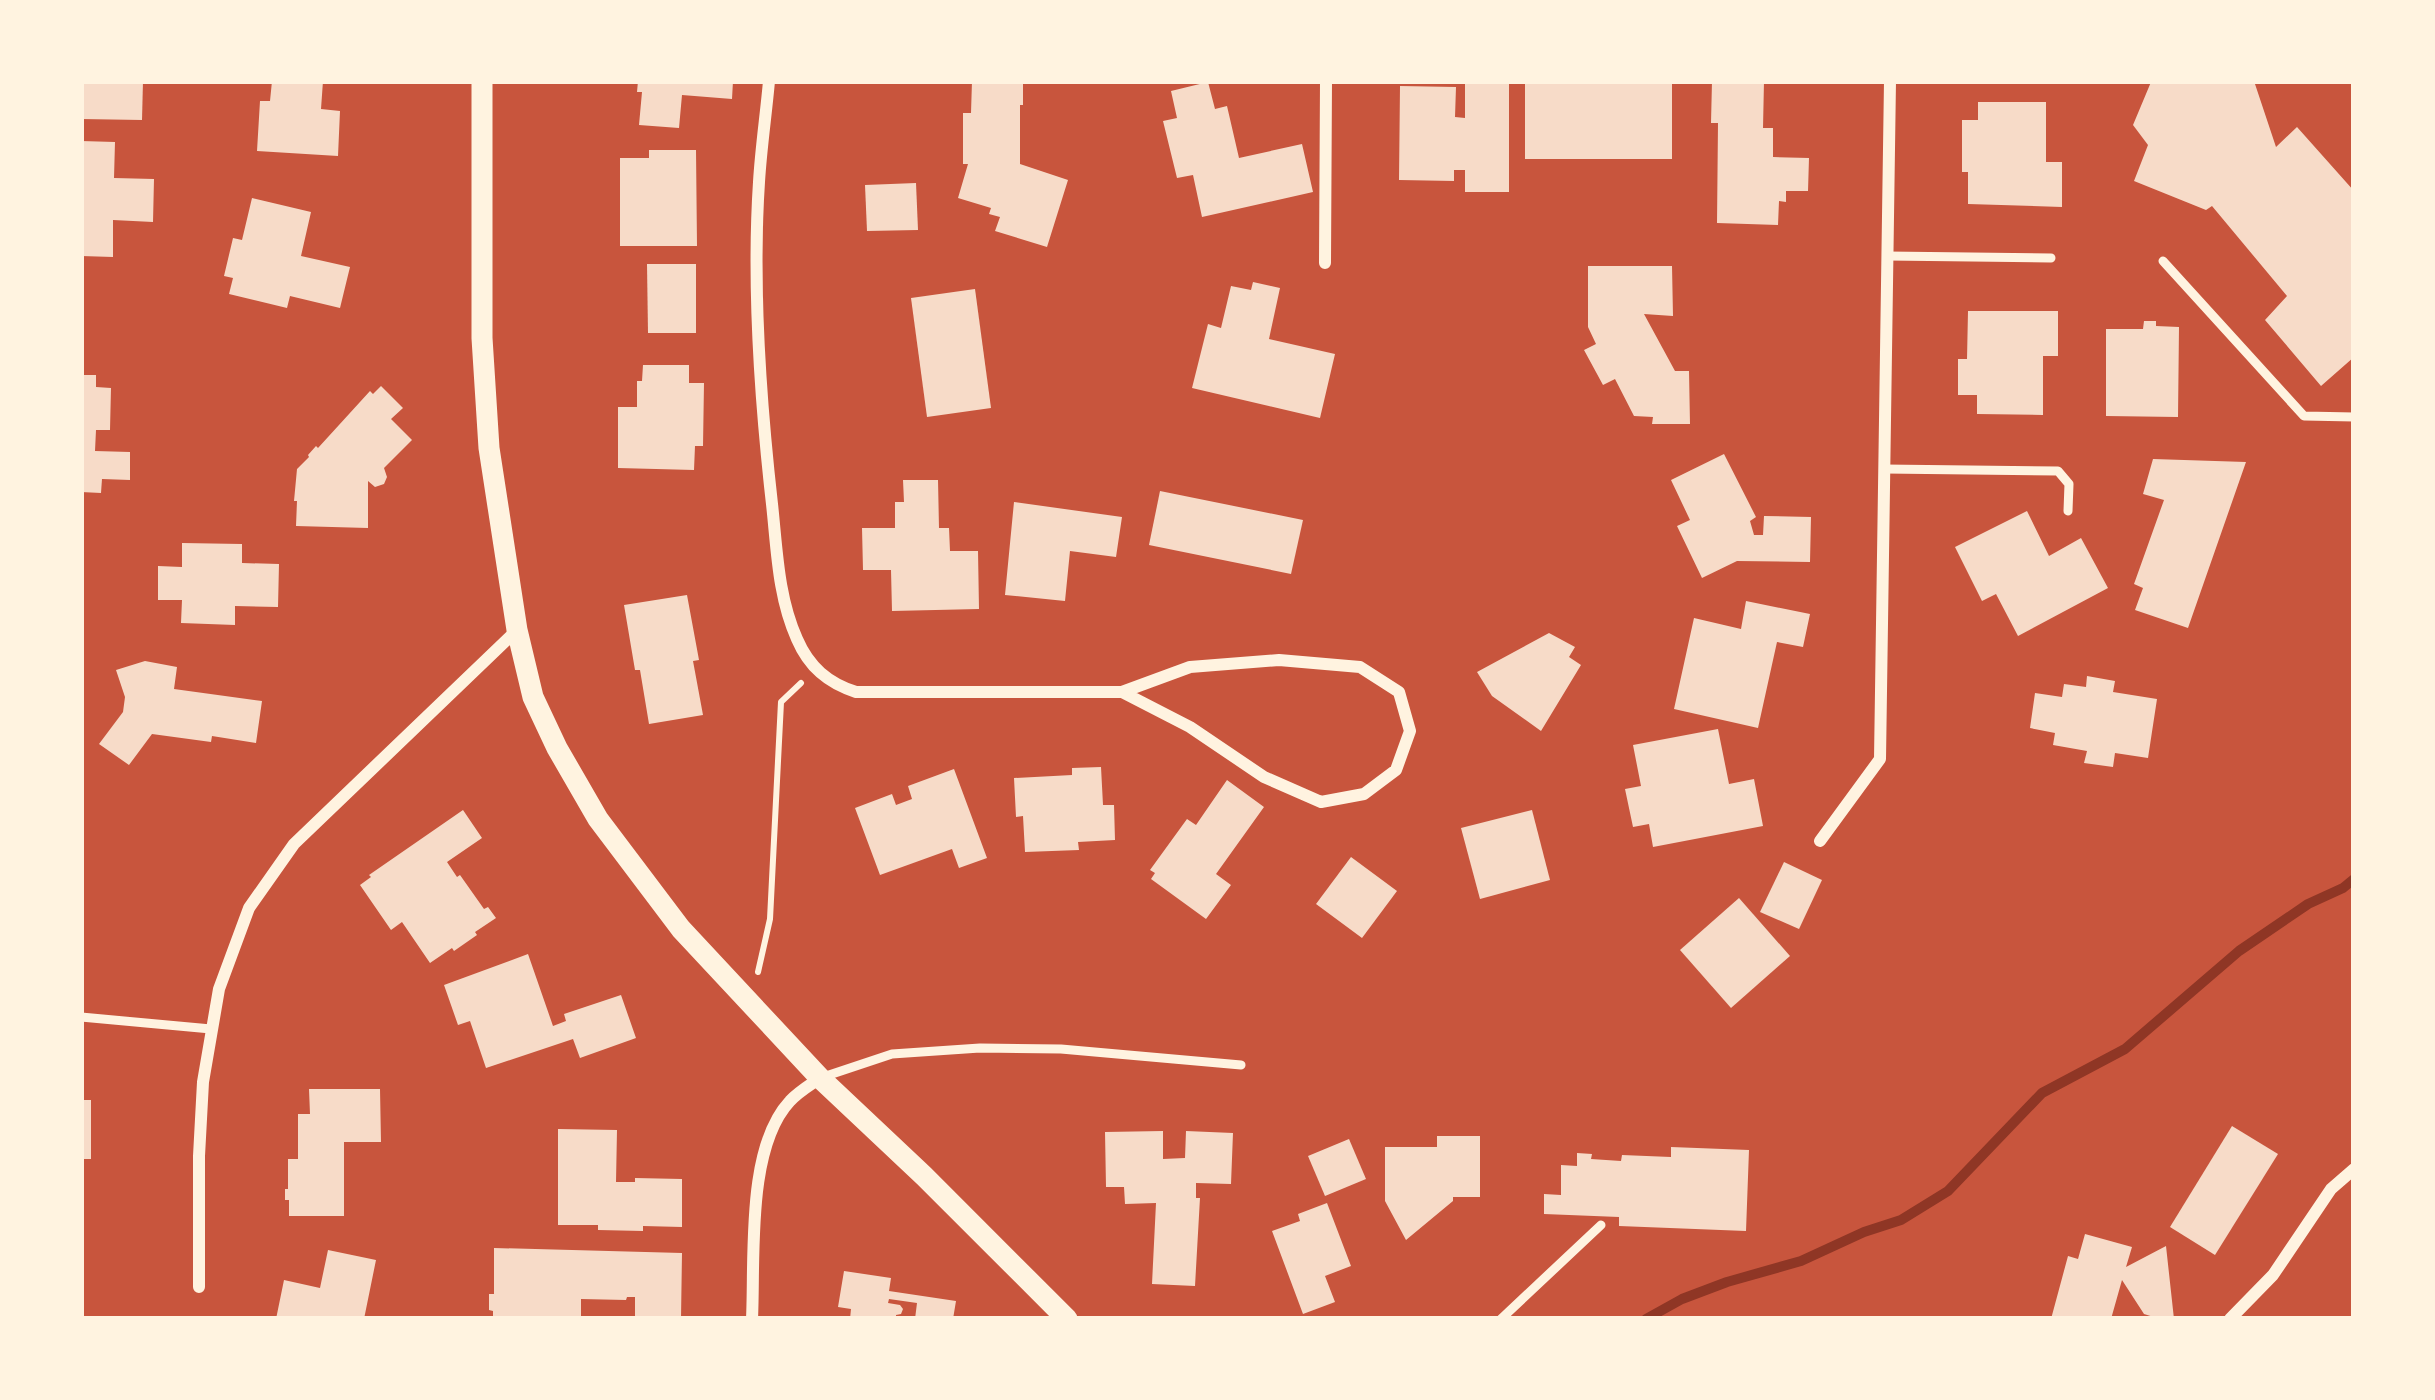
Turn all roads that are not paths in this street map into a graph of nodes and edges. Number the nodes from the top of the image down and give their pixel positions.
1 (482, 81) edge
2 (769, 81) edge
3 (1326, 81) edge
4 (1890, 81) edge
5 (1887, 256) junction
6 (2050, 258) dead end
7 (2163, 261) dead end
8 (1325, 263) dead end
9 (2354, 417) edge
10 (1884, 469) junction
11 (2068, 511) dead end
12 (517, 630) junction
13 (1123, 692) junction
14 (1820, 841) dead end
15 (81, 1017) edge
16 (211, 1029) junction
17 (1241, 1065) dead end
18 (820, 1078) junction
19 (2354, 1169) edge
20 (1601, 1225) dead end
21 (199, 1287) dead end
22 (752, 1319) edge
23 (1067, 1319) edge
24 (1501, 1319) edge
25 (2230, 1319) edge

1 - 12 street
2 - 13 street
3 - 8 street
4 - 5 street
5 - 6 lane
5 - 10 street
7 - 9 lane
10 - 11 lane
10 - 14 street
12 - 16 street
12 - 18 street
13 - 13 street
15 - 16 lane
16 - 21 street
17 - 18 lane
18 - 22 street
18 - 23 street
19 - 25 street
20 - 24 lane

